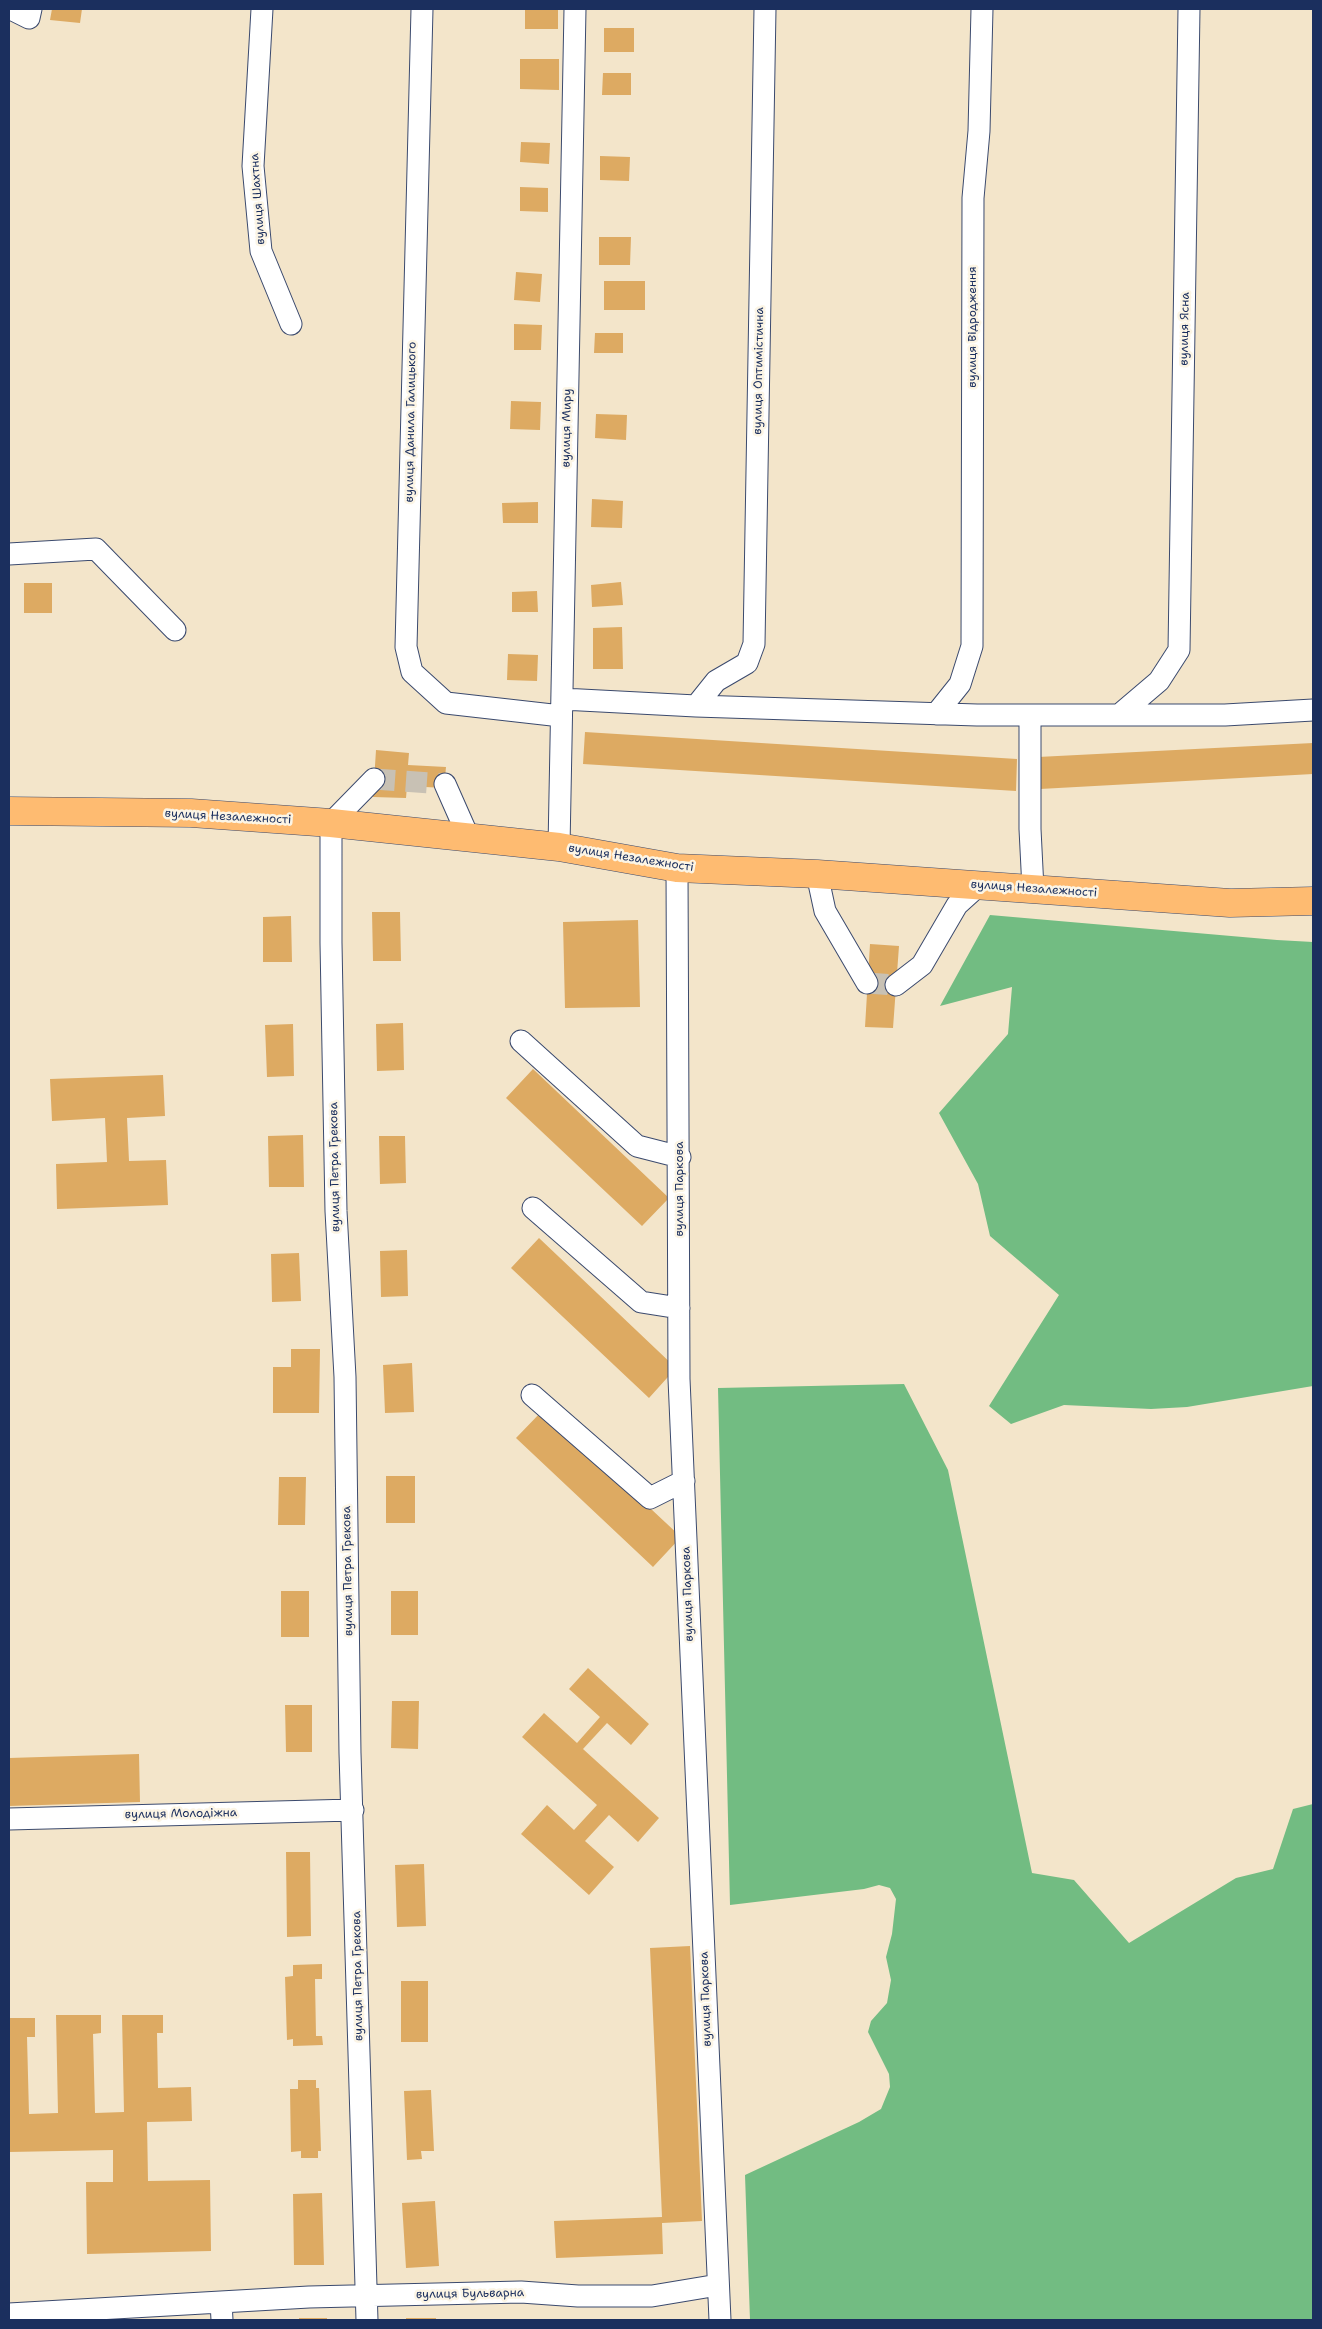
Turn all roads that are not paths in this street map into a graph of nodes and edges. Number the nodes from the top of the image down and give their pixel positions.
1 (262, 9) edge
2 (422, 9) edge
3 (575, 9) edge
4 (765, 9) edge
5 (982, 9) edge
6 (1189, 9) edge
7 (291, 324) dead end
8 (9, 554) edge
9 (175, 630) dead end
10 (696, 706) junction
11 (561, 708) junction
12 (1313, 710) edge
13 (936, 714) junction
14 (1119, 714) junction
15 (1030, 715) junction
16 (374, 779) dead end
17 (445, 784) dead end
18 (9, 811) edge
19 (331, 823) junction
20 (468, 836) junction
21 (559, 847) junction
22 (677, 868) junction
23 (817, 874) junction
24 (978, 886) junction
25 (1034, 889) junction
26 (1313, 902) edge
27 (867, 983) dead end
28 (896, 985) tunnel mouth
29 (521, 1041) dead end
30 (680, 1157) junction
31 (533, 1208) dead end
32 (679, 1308) junction
33 (532, 1395) dead end
34 (684, 1481) junction
35 (353, 1810) junction
36 (9, 1819) edge
37 (718, 2285) junction
38 (367, 2296) junction
39 (222, 2311) edge
40 (9, 2314) edge
41 (367, 2320) edge
42 (720, 2320) edge

1 - 7 street, вулиця Шахтна
2 - 11 street, вулиця Данила Галицького
3 - 11 street, вулиця Миру
4 - 10 street, вулиця Оптимістична
5 - 13 street, вулиця Відродження
6 - 14 street, вулиця Ясна
8 - 9 street
10 - 11 street, вулиця Данила Галицького
10 - 13 street, вулиця Данила Галицького
11 - 21 street, вулиця Миру
12 - 14 street, вулиця Данила Галицького
13 - 15 street, вулиця Данила Галицького
14 - 15 street, вулиця Данила Галицького
15 - 25 street
16 - 19 street
17 - 20 street
18 - 19 main road, вулиця Незалежності
19 - 20 main road, вулиця Незалежності
19 - 35 street, вулиця Петра Грекова
20 - 21 main road, вулиця Незалежності
21 - 22 main road, вулиця Незалежності
22 - 23 main road, вулиця Незалежності
22 - 30 street, вулиця Паркова
23 - 24 main road, вулиця Незалежності
23 - 27 street
24 - 25 main road, вулиця Незалежності
24 - 28 street
25 - 26 main road, вулиця Незалежності
29 - 30 street
30 - 32 street, вулиця Паркова
31 - 32 street
32 - 34 street, вулиця Паркова
33 - 34 street
34 - 37 street, вулиця Паркова
35 - 36 street, вулиця Молодіжна
35 - 38 street, вулиця Петра Грекова
37 - 38 street, вулиця Бульварна
37 - 42 street, вулиця Паркова
38 - 39 street, вулиця Бульварна
38 - 41 street, вулиця Петра Грекова
39 - 40 street, вулиця Бульварна

